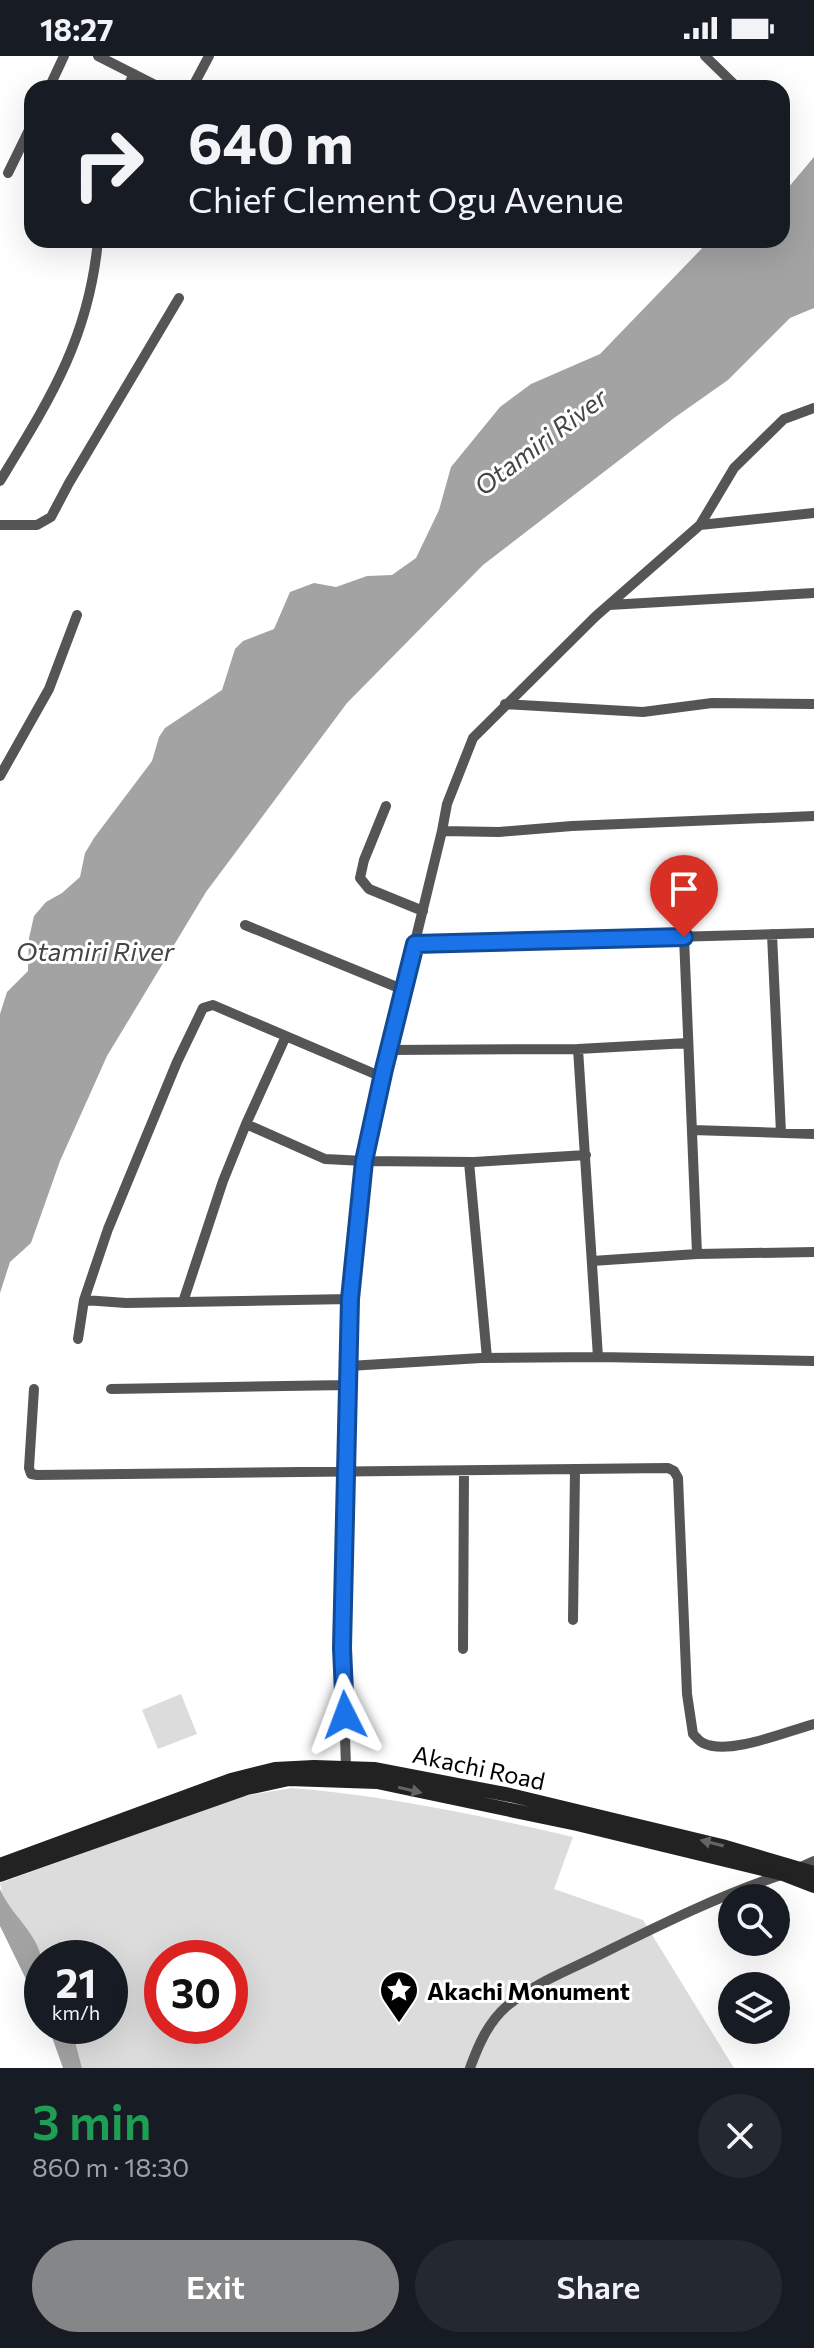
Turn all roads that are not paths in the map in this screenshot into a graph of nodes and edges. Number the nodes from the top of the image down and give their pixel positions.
1 (64, 56) edge
2 (98, 56) edge
3 (209, 56) edge
4 (705, 56) edge
5 (134, 74) junction
6 (53, 80) edge
7 (131, 80) edge
8 (146, 80) edge
9 (196, 80) edge
10 (730, 80) edge
11 (24, 140) edge
12 (8, 173) dead end
13 (97, 248) edge
14 (179, 298) dead end
15 (814, 408) edge
16 (0, 481) edge
17 (814, 513) edge
18 (0, 525) edge
19 (700, 525) junction
20 (814, 593) edge
21 (609, 605) junction
22 (77, 615) dead end
23 (505, 704) junction
24 (814, 704) edge
25 (0, 776) edge
26 (386, 806) dead end
27 (814, 816) edge
28 (442, 831) junction
29 (423, 911) junction
30 (245, 925) dead end
31 (814, 933) edge
32 (772, 934) junction
33 (684, 937) junction
34 (415, 944) junction
35 (404, 990) junction
36 (286, 1036) junction
37 (688, 1043) junction
38 (578, 1049) junction
39 (388, 1050) junction
40 (382, 1077) junction
41 (246, 1124) junction
42 (692, 1130) junction
43 (781, 1133) junction
44 (814, 1134) edge
45 (586, 1155) junction
46 (364, 1161) junction
47 (469, 1162) junction
48 (814, 1252) edge
49 (697, 1254) junction
50 (592, 1261) junction
51 (350, 1299) junction
52 (84, 1300) junction
53 (183, 1302) junction
54 (78, 1339) dead end
55 (598, 1357) junction
56 (487, 1358) junction
57 (814, 1361) edge
58 (349, 1366) junction
59 (348, 1385) junction
60 (34, 1389) dead end
61 (111, 1389) dead end
62 (575, 1470) junction
63 (464, 1471) junction
64 (347, 1472) junction
65 (573, 1620) dead end
66 (463, 1649) dead end
67 (814, 1724) edge
68 (346, 1767) junction
69 (809, 1867) edge
70 (5, 1869) edge
71 (783, 1874) junction
72 (814, 1886) edge
73 (470, 2068) edge

1 - 6 street
2 - 5 street
3 - 9 street
4 - 10 street
5 - 7 street
5 - 8 street
11 - 12 street
13 - 16 street
14 - 18 street
15 - 19 street
17 - 19 street
19 - 21 street
20 - 21 street
21 - 23 street
22 - 25 street
23 - 24 street
23 - 28 street
26 - 29 street
27 - 28 street
28 - 29 street
29 - 34 street
30 - 35 street
31 - 32 street
32 - 33 street
32 - 43 street
33 - 34 street
33 - 37 street
34 - 35 street
35 - 39 street
36 - 40 street
36 - 41 street
36 - 52 street
37 - 38 street
37 - 42 street
38 - 39 street
38 - 45 street
39 - 40 street
40 - 46 street
41 - 46 street
41 - 53 street
42 - 43 street
42 - 49 street
43 - 44 street
45 - 47 street
45 - 50 street
46 - 47 street
46 - 51 street
47 - 56 street
48 - 49 street
49 - 50 street
50 - 55 street
51 - 53 street
51 - 58 street
52 - 53 street
52 - 54 street
55 - 56 street
55 - 57 street
56 - 58 street
58 - 59 street
59 - 61 street
59 - 64 street
60 - 64 street
62 - 63 street
62 - 65 street
62 - 67 street
63 - 64 street
63 - 66 street
64 - 68 street
69 -> 68 main road, Akachi Road
68 - 70 main road, Akachi Road
69 - 71 street
70 -> 71 main road, Akachi Road
71 - 72 main road, Akachi Road
71 - 73 street

